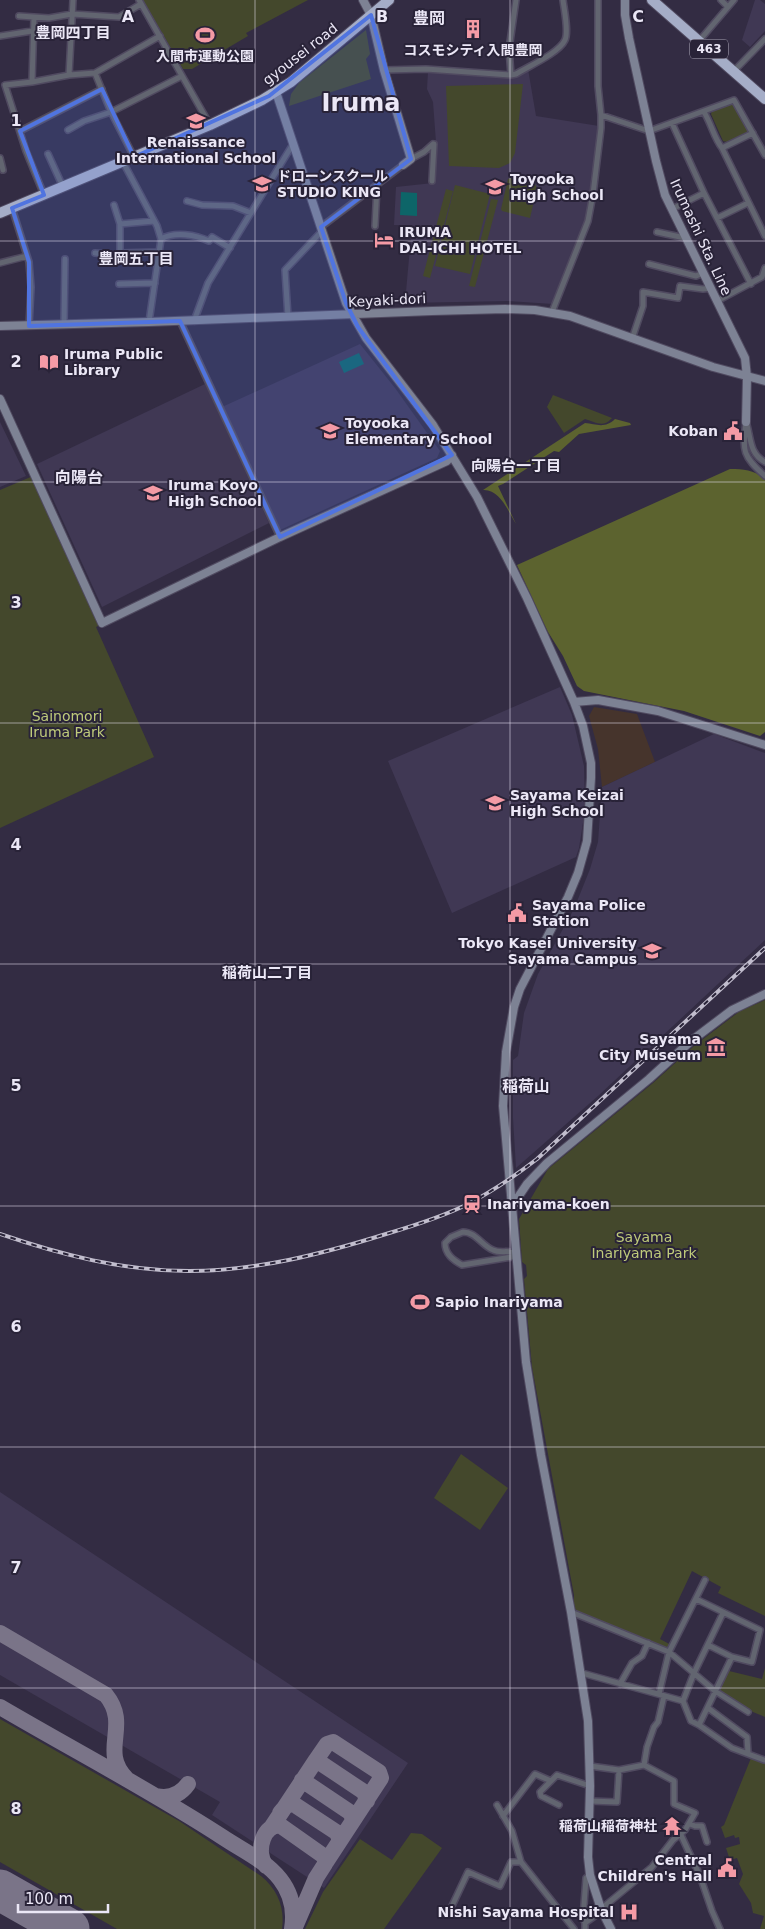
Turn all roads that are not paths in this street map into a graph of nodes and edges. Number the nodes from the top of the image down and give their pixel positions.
1 (73, 0) edge
2 (363, 0) edge
3 (389, 0) edge
4 (516, 0) edge
5 (563, 0) edge
6 (598, 0) edge
7 (625, 0) edge
8 (652, 0) edge
9 (722, 0) edge
10 (734, 0) edge
11 (140, 2) edge
12 (728, 7) junction
13 (72, 14) junction
14 (371, 15) junction
15 (19, 16) dead end
16 (34, 18) junction
17 (32, 31) junction
18 (0, 36) edge
19 (160, 36) junction
20 (765, 39) edge
21 (699, 41) junction
22 (384, 70) junction
23 (734, 71) junction
24 (95, 73) junction
25 (69, 74) junction
26 (511, 75) junction
27 (182, 76) junction
28 (32, 82) junction
29 (102, 90) junction
30 (276, 92) junction
31 (765, 100) edge
32 (111, 112) junction
33 (704, 112) junction
34 (602, 114) junction
35 (672, 123) junction
36 (210, 125) junction
37 (68, 130) dead end
38 (20, 131) junction
39 (649, 131) junction
40 (754, 133) junction
41 (293, 144) junction
42 (722, 148) junction
43 (48, 154) dead end
44 (765, 155) edge
45 (134, 157) junction
46 (411, 159) junction
47 (123, 161) junction
48 (404, 165) joint
49 (432, 181) dead end
50 (377, 185) junction
51 (63, 187) junction
52 (704, 193) junction
53 (44, 195) junction
54 (187, 201) dead end
55 (748, 204) junction
56 (114, 205) dead end
57 (12, 208) junction
58 (672, 210) junction
59 (0, 213) edge
60 (250, 213) junction
61 (717, 218) junction
62 (154, 221) junction
63 (120, 224) junction
64 (375, 226) dead end
65 (321, 229) junction
66 (657, 232) dead end
67 (765, 236) edge
68 (685, 238) junction
69 (161, 239) junction
70 (230, 248) junction
71 (159, 252) junction
72 (95, 253) dead end
73 (120, 253) junction
74 (28, 256) junction
75 (65, 259) dead end
76 (0, 263) edge
77 (649, 264) dead end
78 (765, 268) edge
79 (703, 273) junction
80 (763, 280) edge
81 (155, 283) junction
82 (119, 284) dead end
83 (751, 284) junction
84 (711, 288) junction
85 (717, 301) junction
86 (552, 312) junction
87 (352, 315) junction
88 (288, 317) junction
89 (180, 321) junction
90 (194, 321) junction
91 (149, 322) junction
92 (64, 325) junction
93 (0, 326) edge
94 (29, 326) junction
95 (632, 339) junction
96 (747, 377) junction
97 (765, 381) edge
98 (0, 399) edge
99 (746, 422) junction
100 (452, 455) junction
101 (765, 462) edge
102 (765, 476) edge
103 (280, 538) junction
104 (574, 702) junction
105 (765, 745) edge
106 (765, 994) edge
107 (512, 1206) junction
108 (516, 1254) junction
109 (705, 1580) dead end
110 (696, 1600) junction
111 (571, 1612) junction
112 (723, 1613) junction
113 (648, 1643) junction
114 (708, 1645) junction
115 (669, 1652) junction
116 (732, 1657) junction
117 (582, 1673) junction
118 (694, 1673) junction
119 (620, 1684) junction
120 (715, 1691) junction
121 (661, 1695) junction
122 (683, 1701) junction
123 (708, 1708) junction
124 (748, 1712) dead end
125 (700, 1725) junction
126 (748, 1754) junction
127 (764, 1760) edge
128 (644, 1765) junction
129 (590, 1766) junction
130 (619, 1770) junction
131 (551, 1781) junction
132 (590, 1786) junction
133 (590, 1801) junction
134 (497, 1805) dead end
135 (559, 1805) dead end
136 (504, 1816) junction
137 (690, 1824) junction
138 (617, 1827) dead end
139 (588, 1828) junction
140 (681, 1835) junction
141 (707, 1842) dead end
142 (521, 1862) junction
143 (590, 1875) junction
144 (451, 1908) dead end
145 (602, 1910) junction
146 (585, 1926) edge
147 (574, 1929) edge
148 (611, 1929) edge
149 (720, 1929) edge

1 - 13 street
2 - 14 street
3 - 14 highway, gyousei road
4 - 26 street
5 - 26 street
6 - 34 street
7 - 39 street, Irumashi Sta. Line
8 - 21 highway, 463
9 - 12 street
10 - 12 street
11 - 13 street
11 - 19 street
12 - 21 street
13 - 16 street
13 - 25 street
14 - 22 street
14 - 30 highway, gyousei road
15 - 16 street
16 - 17 street
17 - 18 street
17 - 28 street
19 - 24 street
19 - 27 street
20 - 23 street
21 - 23 highway, 463
22 - 26 street
22 - 46 street
23 - 31 highway, 463
24 - 25 street
24 - 29 street
25 - 28 street
27 - 32 street
27 - 36 street
28 - 38 street
29 - 32 street
29 - 38 street
30 - 36 highway, gyousei road
30 - 41 street
32 - 37 street
32 - 45 street
33 - 35 street
33 - 40 street
33 - 42 street
34 - 39 street
34 - 86 street
35 - 39 street
35 - 52 street
36 - 45 highway, gyousei road
38 - 53 street
39 - 58 street, Irumashi Sta. Line
40 - 42 street
40 - 44 street
41 - 60 street
41 - 65 street
42 - 55 street
43 - 51 street
45 - 47 highway, gyousei road
46 - 48 street
46 - 49 street
47 - 51 highway, gyousei road
47 - 62 street
48 - 50 street
50 - 64 street
50 - 65 street
51 - 53 highway, gyousei road
52 - 58 street
52 - 61 street
53 - 57 highway, gyousei road
54 - 60 street
55 - 61 street
55 - 67 street
56 - 63 street
57 - 59 highway, gyousei road
57 - 74 street
58 - 68 street, Irumashi Sta. Line
60 - 70 street
61 - 83 street
62 - 63 street
62 - 69 street
63 - 73 street
65 - 87 street
65 - 88 street
66 - 68 street
68 - 79 street, Irumashi Sta. Line
69 - 70 street
69 - 71 street
70 - 90 street
71 - 73 street
71 - 81 street
72 - 73 street
74 - 76 street
74 - 94 street
75 - 92 street
77 - 79 street
78 - 80 street
79 - 84 street, Irumashi Sta. Line
80 - 83 street
81 - 82 street
81 - 91 street
83 - 85 street
84 - 85 street, Irumashi Sta. Line
84 - 95 street
85 - 96 street, Irumashi Sta. Line
86 - 87 street, Keyaki-dori
86 - 95 street, Keyaki-dori
87 - 88 street, Keyaki-dori
87 - 100 street
88 - 90 street, Keyaki-dori
89 - 90 street, Keyaki-dori
89 - 91 street, Keyaki-dori
89 - 103 street
91 - 92 street, Keyaki-dori
92 - 94 street, Keyaki-dori
93 - 94 street, Keyaki-dori
95 - 96 street, Keyaki-dori
96 - 97 street, Keyaki-dori
96 - 99 street, Irumashi Sta. Line
98 - 103 street
99 - 101 street
99 - 102 street
100 - 103 street
100 - 104 street
104 - 105 street
104 - 107 street
106 - 107 street
107 - 108 street
108 - 108 street
108 - 111 street
109 - 110 street
110 - 112 street
110 - 115 street
111 - 113 street
111 - 117 street
112 - 114 street
112 - 116 street
113 - 115 street
113 - 119 street
114 - 116 street
114 - 118 street
115 - 118 street
115 - 121 street
116 - 120 street
117 - 119 street
117 - 129 street
118 - 120 street
118 - 122 street
119 - 121 street
120 - 123 street
120 - 124 street
121 - 122 street
121 - 128 street
122 - 125 street
123 - 125 street
123 - 126 street
125 - 126 street
126 - 127 street
128 - 130 street
128 - 137 street
129 - 130 street
129 - 132 street
130 - 133 street
131 - 132 street
131 - 135 street
131 - 136 street
132 - 133 street
133 - 139 street
134 - 136 street
136 - 142 street
137 - 140 street
137 - 141 street
138 - 139 street
139 - 143 street
140 - 145 street
140 - 149 street
142 - 144 street
142 - 147 street
143 - 145 street
143 - 146 street
145 - 146 street
145 - 148 street

